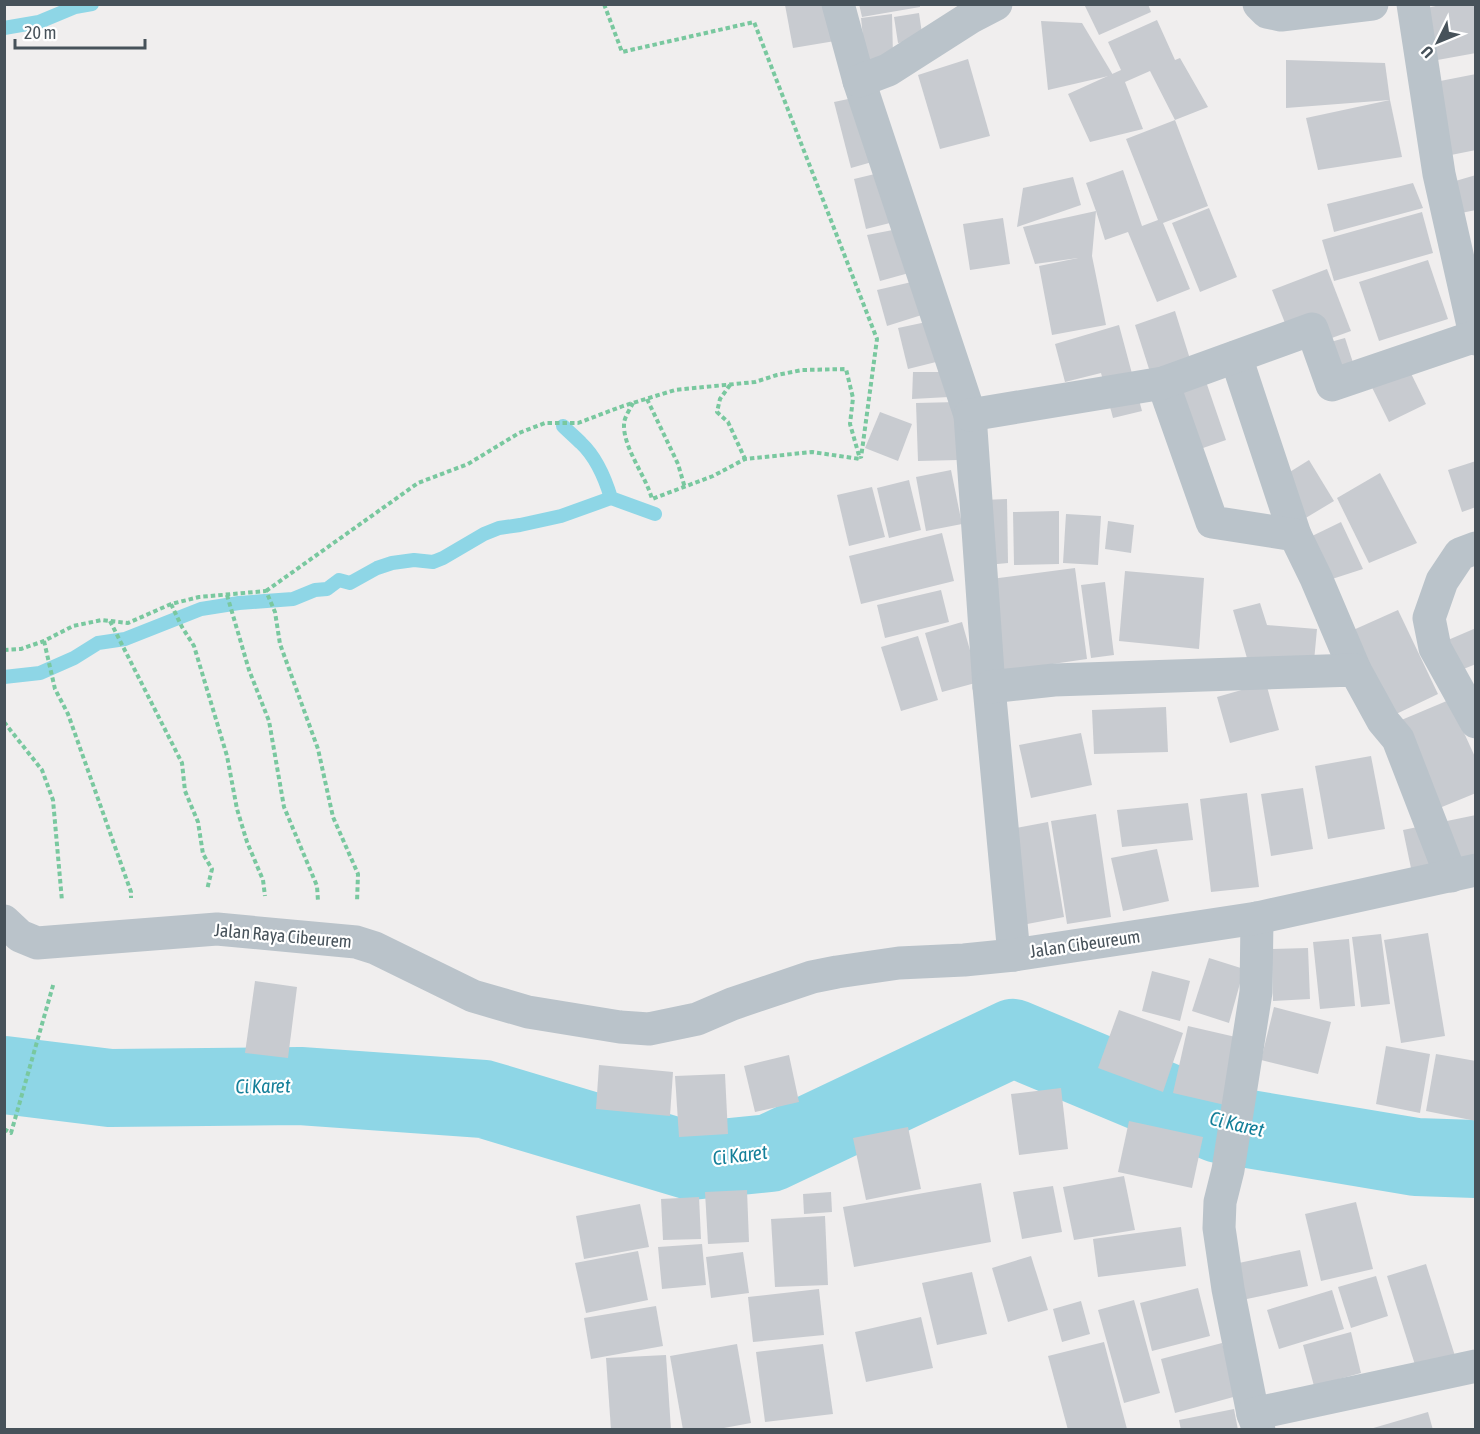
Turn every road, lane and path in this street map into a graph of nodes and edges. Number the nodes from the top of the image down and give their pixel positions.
1 (604, 4) edge
2 (838, 4) edge
3 (996, 4) edge
4 (1259, 4) edge
5 (1372, 4) edge
6 (1413, 4) edge
7 (859, 81) junction
8 (1475, 337) edge
9 (1236, 357) junction
10 (1163, 383) junction
11 (730, 385) junction
12 (647, 399) junction
13 (633, 403) junction
14 (970, 415) junction
15 (745, 459) junction
16 (860, 459) junction
17 (685, 488) junction
18 (1295, 536) junction
19 (1476, 548) edge
20 (266, 591) junction
21 (227, 595) junction
22 (171, 604) junction
23 (110, 621) junction
24 (44, 641) junction
25 (4, 650) edge
26 (1355, 670) junction
27 (989, 687) junction
28 (4, 722) edge
29 (1476, 722) edge
30 (1463, 873) edge
31 (1257, 918) junction
32 (4, 921) edge
33 (217, 929) junction
34 (272, 933) junction
35 (133, 936) junction
36 (319, 938) junction
37 (65, 942) junction
38 (356, 942) junction
39 (1014, 955) junction
40 (697, 1018) joint
41 (4, 1129) edge
42 (1476, 1366) edge
43 (1256, 1422) edge

1 - 16 path
2 - 7 street
3 - 7 street
4 - 5 street
6 - 8 street
7 - 14 street
8 - 9 street
9 - 10 street
9 - 18 street
10 - 14 street
10 - 18 street
11 - 12 path
11 - 15 path
11 - 16 path
12 - 13 path
12 - 17 path
13 - 17 path
13 - 20 path
14 - 27 street
15 - 16 path
15 - 17 path
18 - 26 street
19 - 29 street
20 - 21 path
20 - 38 path
21 - 22 path
21 - 36 path
22 - 23 path
22 - 34 path
23 - 24 path
23 - 33 path
24 - 25 path
24 - 35 path
26 - 27 street
26 - 30 street
27 - 39 street
28 - 37 path
30 - 31 street, Jalan Cibeureum
31 - 39 street, Jalan Cibeureum
31 - 43 street
32 - 37 street, Jalan Raya Cibeurem
33 - 34 street, Jalan Raya Cibeurem
33 - 35 street, Jalan Raya Cibeurem
34 - 36 street, Jalan Raya Cibeurem
35 - 37 street, Jalan Raya Cibeurem
36 - 38 street, Jalan Raya Cibeurem
37 - 41 path
38 - 40 street, Jalan Raya Cibeurem
39 - 40 street, Jalan Cibeureum
42 - 43 street

